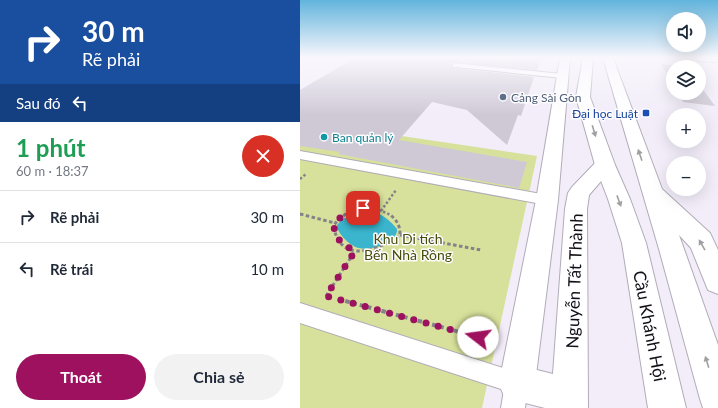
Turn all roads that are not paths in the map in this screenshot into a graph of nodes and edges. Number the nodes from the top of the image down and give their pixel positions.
1 (563, 77) edge
2 (582, 77) edge
3 (614, 77) edge
4 (585, 79) joint
5 (300, 155) edge
6 (605, 165) junction
7 (652, 192) junction
8 (546, 200) junction
9 (718, 280) edge
10 (300, 313) edge
11 (515, 395) edge
12 (718, 399) edge
13 (569, 402) edge
14 (667, 408) edge

1 - 8 main road
2 - 4 main road
7 -> 3 main road
4 -> 6 main road
5 - 8 lane
6 - 13 main road, Nguyễn Tất Thành
6 -> 14 main road, Cầu Khánh Hội
9 -> 7 main road
12 -> 7 main road
8 - 11 main road
10 - 11 lane
11 - 13 main road

